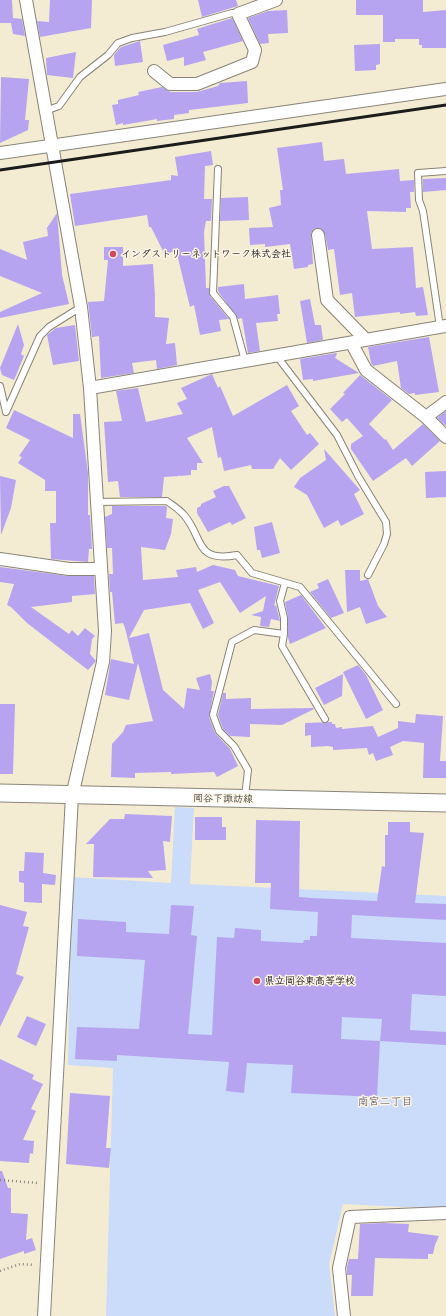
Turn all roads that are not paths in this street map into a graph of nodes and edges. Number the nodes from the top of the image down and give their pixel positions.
1 (26, 0) edge
2 (276, 0) edge
3 (238, 14) junction
4 (154, 71) dead end
5 (446, 89) edge
6 (46, 111) junction
7 (52, 146) junction
8 (0, 153) edge
9 (218, 169) dead end
10 (446, 171) edge
11 (318, 235) dead end
12 (81, 307) junction
13 (443, 326) edge
14 (366, 340) junction
15 (352, 344) junction
16 (276, 355) junction
17 (245, 361) junction
18 (0, 386) edge
19 (90, 388) junction
20 (446, 402) edge
21 (426, 417) junction
22 (446, 437) edge
23 (96, 502) junction
24 (0, 559) edge
25 (101, 569) junction
26 (368, 575) dead end
27 (285, 583) junction
28 (284, 634) junction
29 (396, 704) dead end
30 (325, 719) dead end
31 (0, 793) edge
32 (72, 796) junction
33 (245, 799) junction
34 (446, 803) edge
35 (446, 1213) edge
36 (44, 1316) edge
37 (344, 1316) edge

1 - 6 street
2 - 3 street
3 - 4 street
3 - 6 lane
5 - 7 street
6 - 7 street
7 - 8 street
7 - 12 street
9 - 17 lane
10 - 13 lane
11 - 14 street
12 - 18 lane
12 - 19 street
13 - 14 street
14 - 15 street
15 - 16 street
15 - 21 street
16 - 17 street
16 - 26 lane
17 - 19 street
19 - 23 street
20 - 21 street
21 - 22 street
23 - 25 street
23 - 27 lane
24 - 25 street
25 - 32 street
27 - 28 lane
27 - 29 lane
28 - 30 lane
28 - 33 lane
31 - 32 main road, 岡谷下諏訪線
32 - 33 main road, 岡谷下諏訪線
32 - 36 street
33 - 34 main road, 岡谷下諏訪線
35 - 37 street

